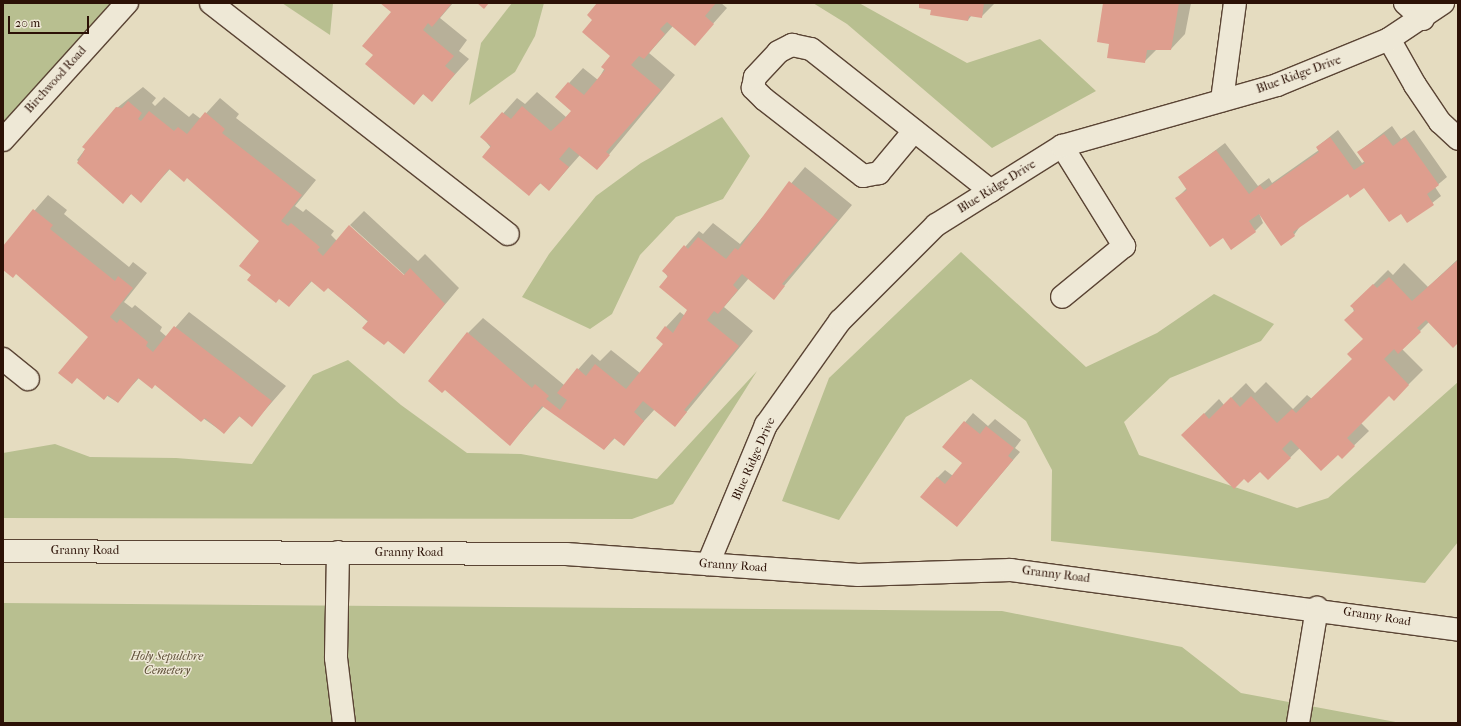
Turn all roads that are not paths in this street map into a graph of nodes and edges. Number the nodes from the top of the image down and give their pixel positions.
1 (127, 3) edge
2 (211, 3) edge
3 (1235, 3) edge
4 (1405, 3) edge
5 (1443, 3) edge
6 (1423, 20) junction
7 (1389, 39) junction
8 (1222, 100) junction
9 (914, 131) junction
10 (1458, 139) edge
11 (3, 140) edge
12 (1062, 146) junction
13 (991, 191) junction
14 (508, 234) dead end
15 (1062, 297) dead end
16 (3, 359) edge
17 (28, 379) dead end
18 (3, 551) edge
19 (338, 552) junction
20 (708, 564) junction
21 (1317, 608) junction
22 (1458, 630) edge
23 (344, 723) edge
24 (1298, 723) edge

1 - 11 street, Birchwood Road
2 - 14 street
3 - 8 street
4 - 6 street
5 - 6 street, Blue Ridge Drive
6 - 7 street, Blue Ridge Drive
7 - 8 street, Blue Ridge Drive
7 - 10 street
8 - 12 street, Blue Ridge Drive
9 - 9 street
9 - 13 street
12 - 13 street, Blue Ridge Drive
12 - 15 street
13 - 20 street, Blue Ridge Drive
16 - 17 street
18 - 19 street, Granny Road
19 - 20 street, Granny Road
19 - 23 street
20 - 21 street, Granny Road
21 - 22 street, Granny Road
21 - 24 street

